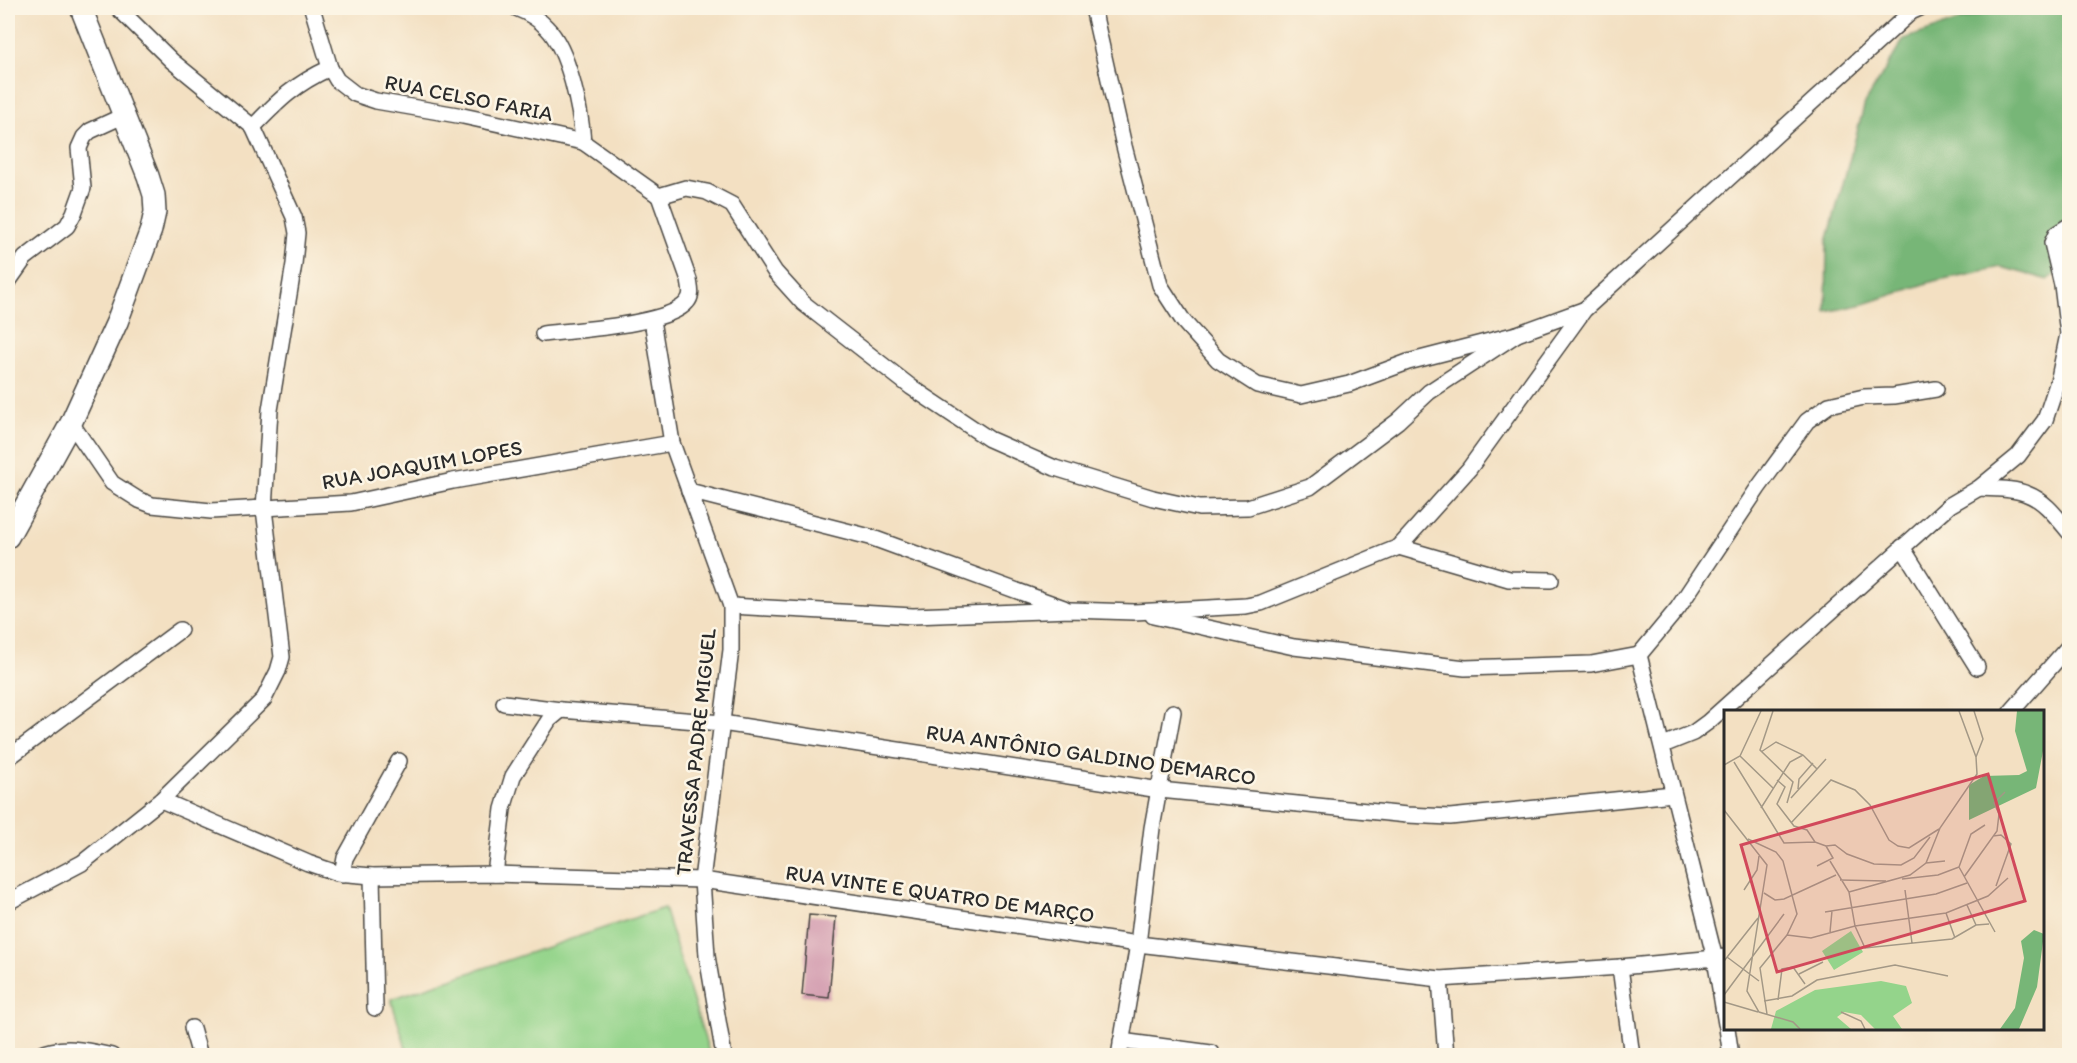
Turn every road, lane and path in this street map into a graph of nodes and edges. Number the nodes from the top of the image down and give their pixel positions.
1 (81, 8) edge
2 (118, 8) edge
3 (312, 8) edge
4 (516, 8) edge
5 (1093, 8) edge
6 (1920, 8) edge
7 (330, 68) junction
8 (125, 115) junction
9 (253, 127) junction
10 (583, 142) junction
11 (659, 196) junction
12 (2070, 225) edge
13 (8, 282) edge
14 (1584, 309) junction
15 (651, 320) junction
16 (543, 334) dead end
17 (1517, 334) junction
18 (1936, 389) dead end
19 (71, 423) junction
20 (672, 443) junction
21 (1979, 488) junction
22 (690, 491) junction
23 (264, 508) junction
24 (2070, 533) edge
25 (8, 537) edge
26 (1399, 547) junction
27 (1902, 547) junction
28 (1551, 580) dead end
29 (731, 606) junction
30 (1071, 610) junction
31 (1134, 612) junction
32 (180, 630) dead end
33 (2070, 645) edge
34 (1639, 655) junction
35 (1977, 667) dead end
36 (504, 703) dead end
37 (561, 710) junction
38 (2013, 710) edge
39 (1173, 712) dead end
40 (722, 723) junction
41 (1663, 746) junction
42 (8, 758) edge
43 (399, 761) dead end
44 (1160, 790) junction
45 (1673, 794) junction
46 (161, 800) junction
47 (495, 873) junction
48 (340, 874) junction
49 (372, 876) junction
50 (702, 880) junction
51 (8, 902) edge
52 (1138, 944) junction
53 (1720, 958) edge
54 (1620, 967) junction
55 (1440, 979) junction
56 (1724, 1003) edge
57 (375, 1008) dead end
58 (192, 1028) dead end
59 (1727, 1030) edge
60 (1120, 1048) edge
61 (1211, 1053) dead end
62 (37, 1056) edge
63 (112, 1056) edge
64 (200, 1056) edge
65 (724, 1056) edge
66 (1446, 1056) edge
67 (1632, 1056) edge
68 (1731, 1056) edge

1 - 8 main road
2 - 9 street
3 - 7 street, RUA CELSO FARIA
4 - 10 street
5 - 17 street
6 - 14 street
7 - 9 street
7 - 10 street, RUA CELSO FARIA
8 - 13 street
8 - 19 main road
9 - 23 street
10 - 11 street, RUA CELSO FARIA
11 - 15 street
11 - 17 street
12 - 21 street
14 - 17 street
14 - 26 street
15 - 16 street
15 - 20 street, TRAVESSA PADRE MIGUEL
18 - 34 street
19 - 23 street, RUA JOAQUIM LOPES
19 - 25 main road
20 - 22 street, TRAVESSA PADRE MIGUEL
20 - 23 street, RUA JOAQUIM LOPES
21 - 24 street
21 - 27 street
22 - 29 street, TRAVESSA PADRE MIGUEL
22 - 30 street
23 - 46 street
26 - 28 street
26 - 31 street
27 - 35 street
27 - 41 street
29 - 30 street
29 - 40 street, TRAVESSA PADRE MIGUEL
30 - 31 street
31 - 34 street
32 - 42 street
33 - 38 street
34 - 41 street
36 - 37 street, RUA ANTÔNIO GALDINO DEMARCO
37 - 40 street, RUA ANTÔNIO GALDINO DEMARCO
37 - 47 street
39 - 44 street
40 - 44 street, RUA ANTÔNIO GALDINO DEMARCO
40 - 50 street, TRAVESSA PADRE MIGUEL
41 - 45 street
43 - 48 street
44 - 45 street, RUA ANTÔNIO GALDINO DEMARCO
44 - 52 street
45 - 53 street
46 - 48 street, RUA VINTE E QUATRO DE MARÇO
46 - 51 street
47 - 49 street, RUA VINTE E QUATRO DE MARÇO
47 - 50 street, RUA VINTE E QUATRO DE MARÇO
48 - 49 street, RUA VINTE E QUATRO DE MARÇO
49 - 57 street
50 - 52 street, RUA VINTE E QUATRO DE MARÇO
50 - 65 street, TRAVESSA PADRE MIGUEL
52 - 55 street, RUA VINTE E QUATRO DE MARÇO
52 - 60 street
53 - 54 street, RUA VINTE E QUATRO DE MARÇO
53 - 56 street
54 - 55 street, RUA VINTE E QUATRO DE MARÇO
54 - 67 street
55 - 66 street
58 - 64 street
59 - 68 street
60 - 61 street
62 - 63 street

